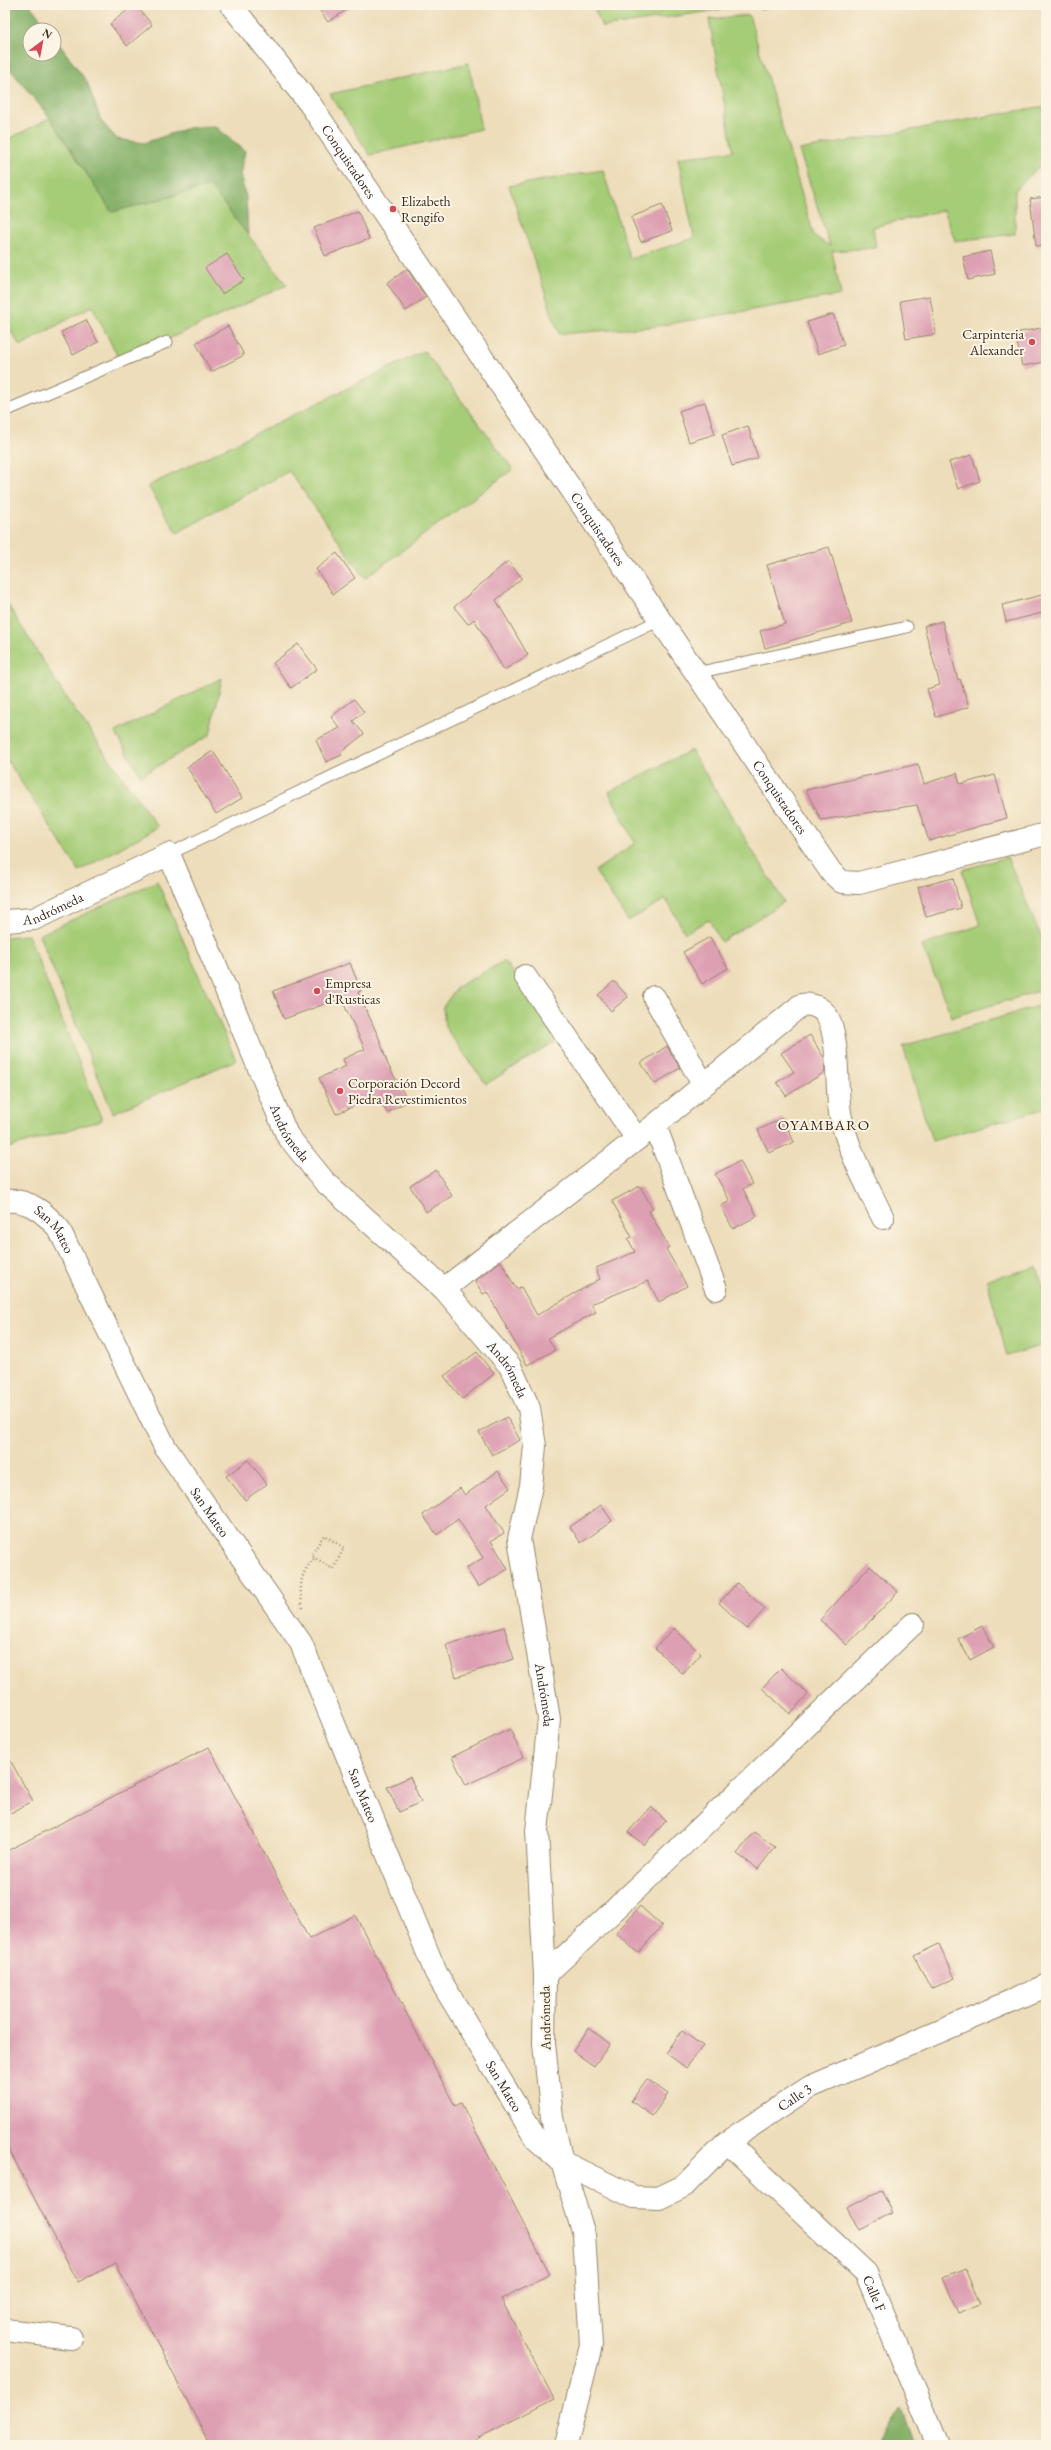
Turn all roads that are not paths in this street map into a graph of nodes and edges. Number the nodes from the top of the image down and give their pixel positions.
1 (230, 5) edge
2 (167, 342) dead end
3 (5, 411) edge
4 (660, 620) junction
5 (907, 627) dead end
6 (696, 673) junction
7 (1046, 834) edge
8 (169, 854) junction
9 (5, 921) edge
10 (525, 976) dead end
11 (654, 997) dead end
12 (703, 1084) junction
13 (655, 1124) junction
14 (637, 1139) junction
15 (5, 1201) edge
16 (883, 1218) dead end
17 (444, 1289) junction
18 (716, 1289) dead end
19 (913, 1624) dead end
20 (545, 1974) junction
21 (1046, 1986) edge
22 (727, 2142) junction
23 (562, 2162) junction
24 (5, 2330) edge
25 (71, 2338) dead end
26 (566, 2445) edge
27 (938, 2445) edge

1 - 4 street, Conquistadores
2 - 3 lane
4 - 6 street, Conquistadores
4 - 8 lane
5 - 6 lane
6 - 7 street, Conquistadores
8 - 9 street, Andrómeda
8 - 17 street, Andrómeda
10 - 14 street
11 - 12 street
12 - 13 street
12 - 16 street
13 - 14 street
13 - 18 street
14 - 17 street
15 - 23 street, San Mateo
17 - 20 street, Andrómeda
19 - 20 street
20 - 23 street, Andrómeda
21 - 22 street, Calle 3
22 - 23 street, Calle 3
22 - 27 street, Calle F
23 - 26 street
24 - 25 street

